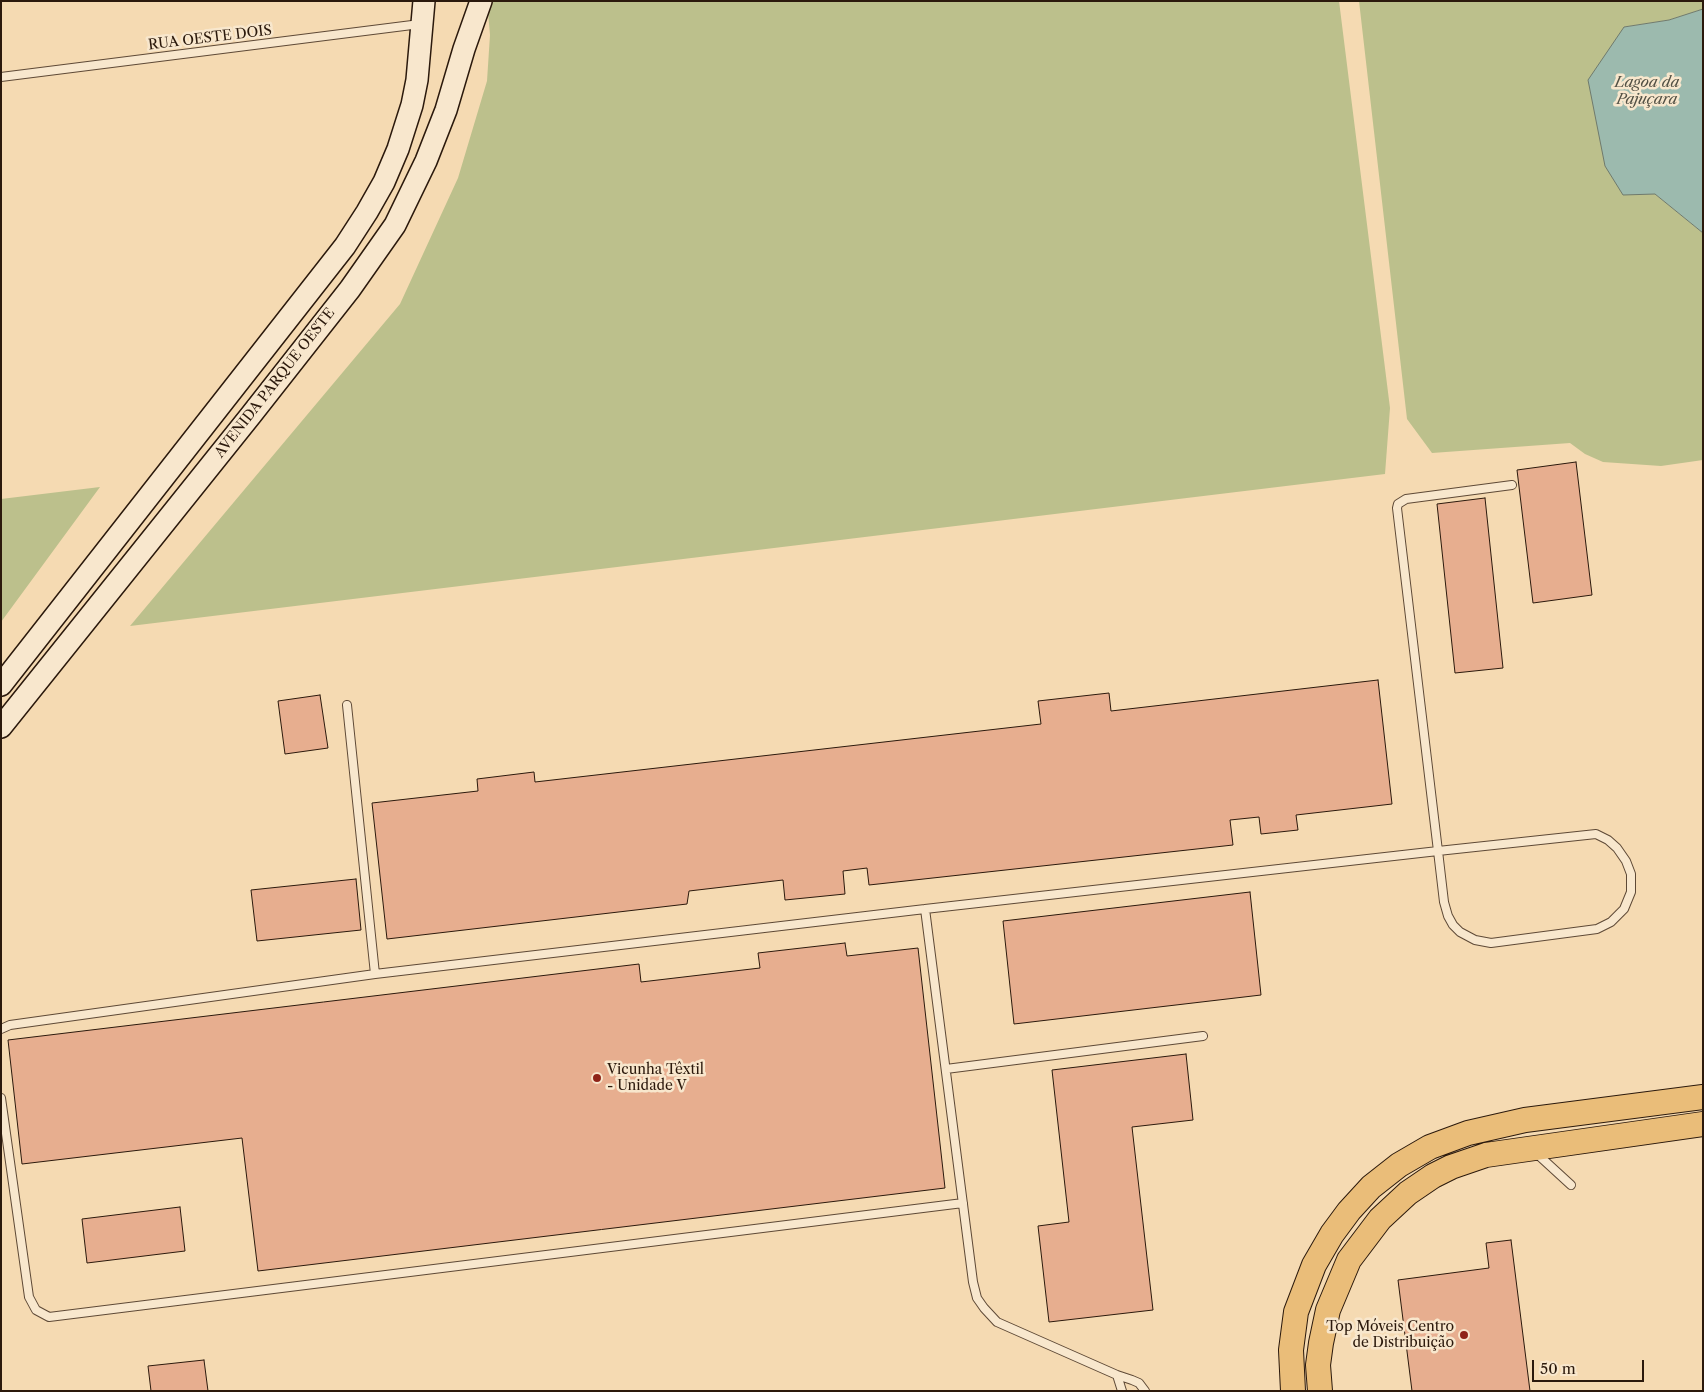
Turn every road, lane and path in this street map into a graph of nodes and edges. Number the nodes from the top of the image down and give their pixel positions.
1 (424, 1) edge
2 (482, 1) edge
3 (422, 24) junction
4 (1, 77) edge
5 (1512, 485) dead end
6 (1, 685) edge
7 (347, 705) dead end
8 (1, 727) edge
9 (1438, 851) junction
10 (925, 909) junction
11 (375, 974) junction
12 (1, 1029) edge
13 (1203, 1036) dead end
14 (946, 1069) junction
15 (1703, 1097) edge
16 (1, 1098) edge
17 (1703, 1124) edge
18 (1530, 1148) junction
19 (1572, 1185) dead end
20 (963, 1203) junction
21 (1117, 1375) junction
22 (1122, 1391) edge
23 (1145, 1391) edge
24 (1294, 1391) edge
25 (1320, 1391) edge

1 - 3 street
2 - 8 street, AVENIDA PARQUE OESTE
3 - 4 lane, RUA OESTE DOIS
3 - 6 street
5 - 9 lane
7 - 11 lane
9 - 9 lane
9 - 10 lane
10 - 11 lane
10 - 14 lane
11 - 12 lane
13 - 14 lane
14 - 20 lane
15 - 24 main road
16 - 20 lane
17 - 18 main road
18 - 19 lane
18 - 25 main road
20 - 21 lane
21 - 22 lane
21 - 23 lane

